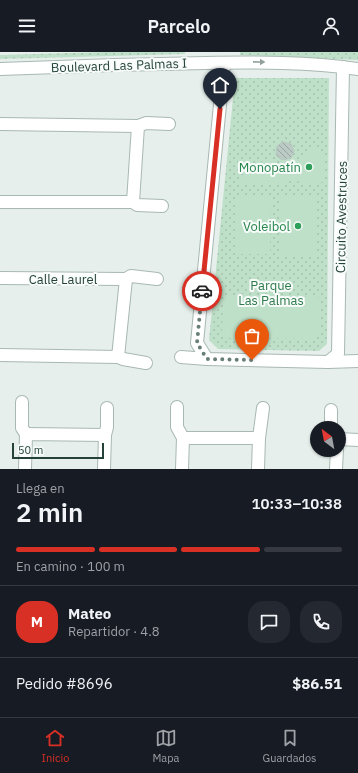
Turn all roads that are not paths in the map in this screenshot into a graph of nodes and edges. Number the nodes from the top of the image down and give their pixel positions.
1 (207, 58) edge
2 (224, 63) junction
3 (344, 67) junction
4 (0, 69) edge
5 (358, 69) edge
6 (0, 124) edge
7 (169, 124) dead end
8 (138, 126) junction
9 (0, 202) edge
10 (133, 202) junction
11 (162, 206) dead end
12 (0, 278) edge
13 (126, 279) junction
14 (157, 279) dead end
15 (0, 355) edge
16 (118, 357) junction
17 (181, 358) dead end
18 (207, 359) junction
19 (358, 361) edge
20 (328, 362) junction
21 (146, 363) dead end
22 (22, 402) dead end
23 (177, 407) dead end
24 (107, 408) dead end
25 (263, 408) dead end
26 (331, 410) dead end
27 (331, 421) edge
28 (26, 434) junction
29 (105, 435) junction
30 (183, 438) junction
31 (259, 438) junction
32 (346, 439) edge
33 (358, 440) edge
34 (337, 457) edge
35 (25, 469) edge
36 (104, 469) edge
37 (182, 469) edge
38 (258, 469) edge
39 (336, 469) edge

1 - 2 street, Boulevard Las Palmas I
1 - 4 street, Boulevard Las Palmas I
2 -> 3 street, Boulevard Las Palmas I
2 - 18 street
3 - 5 street, Boulevard Las Palmas I
3 - 20 street, Circuito Avestruces
6 - 8 street
7 - 8 street
8 - 10 street
9 - 10 street
10 - 11 street
12 - 13 street, Calle Laurel
13 - 14 street, Calle Laurel
13 - 16 street
15 - 16 street
16 - 21 street
17 - 18 street
18 - 20 street
19 - 20 street
22 - 28 street
23 - 30 street
24 - 29 street
25 - 31 street
26 - 27 street
28 - 29 street
28 - 35 street
29 - 36 street
30 - 31 street
30 - 37 street
31 - 38 street
32 - 33 street
34 - 39 street

